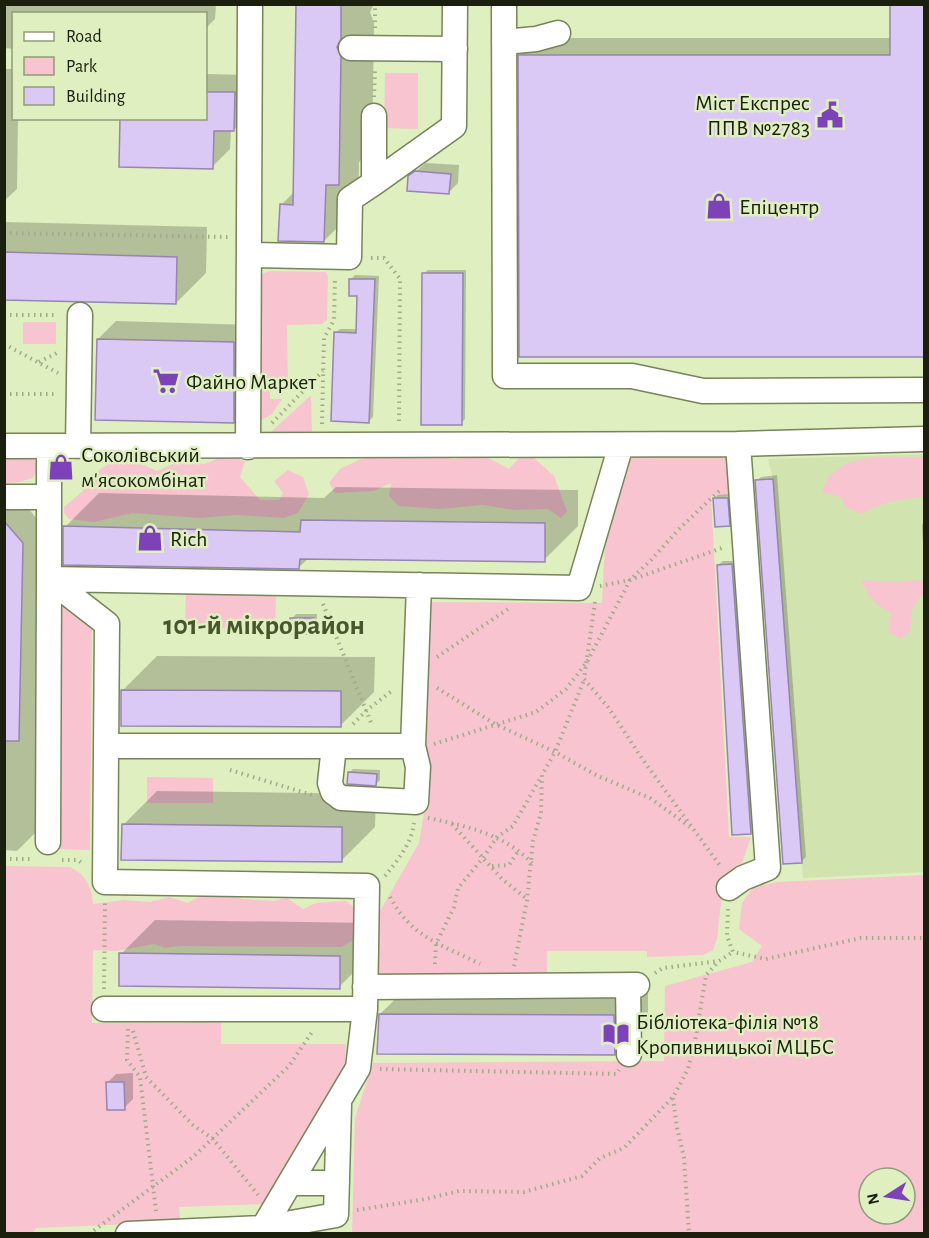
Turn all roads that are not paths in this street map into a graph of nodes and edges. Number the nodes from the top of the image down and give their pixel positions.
1 (250, 4) edge
2 (455, 4) edge
3 (504, 4) edge
4 (558, 33) dead end
5 (504, 42) junction
6 (351, 48) dead end
7 (455, 49) junction
8 (374, 116) dead end
9 (374, 183) junction
10 (249, 246) junction
11 (80, 315) road end
12 (924, 390) edge
13 (924, 440) edge
14 (738, 444) junction
15 (621, 445) junction
16 (4, 446) edge
17 (49, 446) junction
18 (78, 446) junction
19 (248, 447) junction
20 (4, 497) edge
21 (49, 497) junction
22 (49, 579) junction
23 (419, 585) junction
24 (106, 746) junction
25 (334, 746) junction
26 (416, 756) junction
27 (48, 842) dead end
28 (729, 888) road end
29 (365, 998) junction
30 (104, 1010) road end
31 (628, 1054) road end
32 (340, 1102) junction
33 (291, 1183) junction
34 (337, 1183) junction
35 (263, 1228) junction
36 (158, 1232) edge
37 (128, 1233) edge

1 - 10 lane
2 - 7 lane
3 - 5 lane
4 - 5 lane
5 - 12 lane
6 - 7 lane
7 - 9 lane
8 - 9 lane
9 - 10 lane
10 - 19 lane
11 - 18 lane
13 - 14 lane
14 - 15 lane
14 - 28 lane
15 - 19 lane
15 - 23 lane
16 - 17 lane
17 - 18 lane
17 - 21 lane
18 - 19 lane
20 - 21 lane
21 - 22 lane
22 - 23 lane
22 - 24 lane
22 - 27 lane
23 - 26 lane
24 - 25 lane
24 - 29 lane
25 - 26 lane
25 - 26 lane
29 - 30 lane
29 - 31 lane
29 - 32 lane
32 - 33 lane
32 - 34 lane
33 - 34 lane
33 - 35 lane
34 - 35 lane
35 - 36 lane
36 - 37 lane

